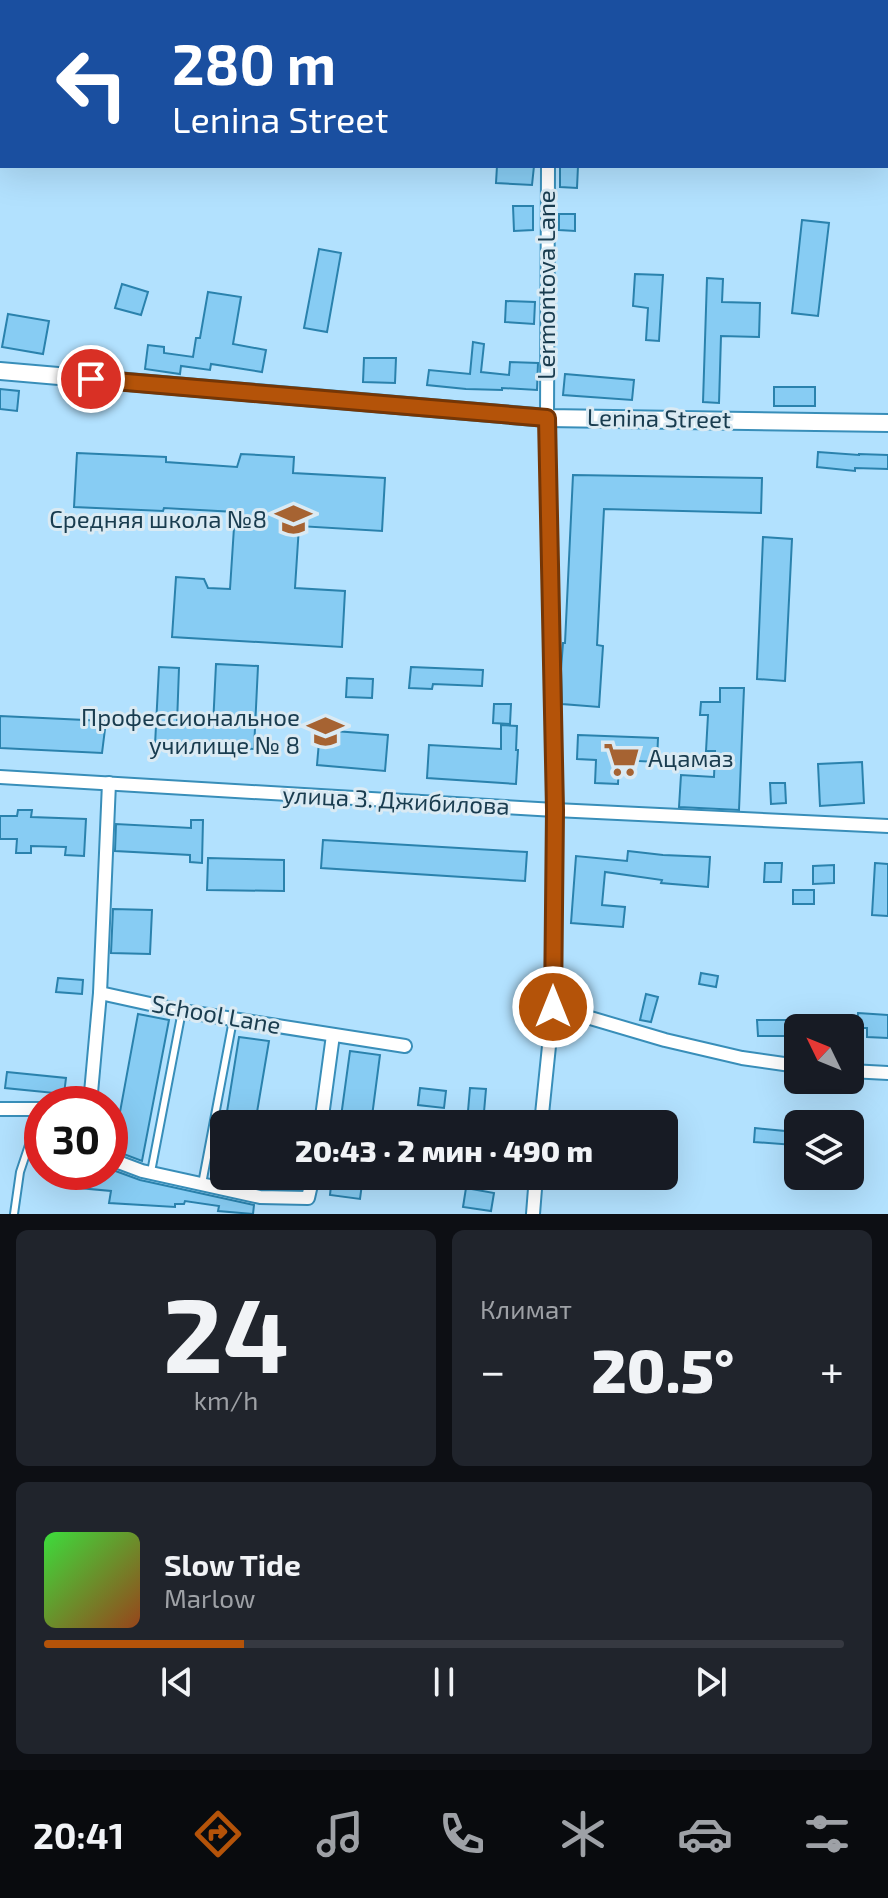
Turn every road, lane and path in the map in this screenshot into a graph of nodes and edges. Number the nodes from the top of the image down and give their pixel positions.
1 (548, 168) edge
2 (0, 371) edge
3 (547, 418) junction
4 (888, 423) edge
5 (0, 777) edge
6 (109, 783) junction
7 (555, 810) junction
8 (888, 826) edge
9 (100, 993) junction
10 (553, 1007) junction
11 (182, 1011) junction
12 (233, 1020) junction
13 (333, 1035) junction
14 (405, 1046) dead end
15 (784, 1064) edge
16 (864, 1072) edge
17 (888, 1073) edge
18 (92, 1086) edge
19 (0, 1109) edge
20 (24, 1109) edge
21 (323, 1110) edge
22 (542, 1110) edge
23 (24, 1160) edge
24 (128, 1165) edge
25 (151, 1172) junction
26 (202, 1184) junction
27 (210, 1186) edge
28 (229, 1190) edge
29 (310, 1190) edge
30 (535, 1190) edge
31 (14, 1214) edge
32 (533, 1214) edge

1 - 3 street, Lermontova Lane
2 - 3 street, Lenina Street
3 - 4 street, Lenina Street
3 - 7 street, Lermontova Lane
5 - 6 street, улица З. Джибилова
6 - 7 street, улица З. Джибилова
6 - 9 street
7 - 8 street, улица З. Джибилова
7 - 10 street, Lermontova Lane
9 - 11 street, School Lane
9 - 18 street
10 - 15 street
10 - 22 street, Lermontova Lane
11 - 12 street, School Lane
11 - 25 lane
12 - 13 street, School Lane
12 - 26 lane
13 - 14 street, School Lane
13 - 21 street
16 - 17 street
19 - 20 street
23 - 31 lane
24 - 25 street
25 - 26 street
26 - 27 street
28 - 29 street
30 - 32 street

